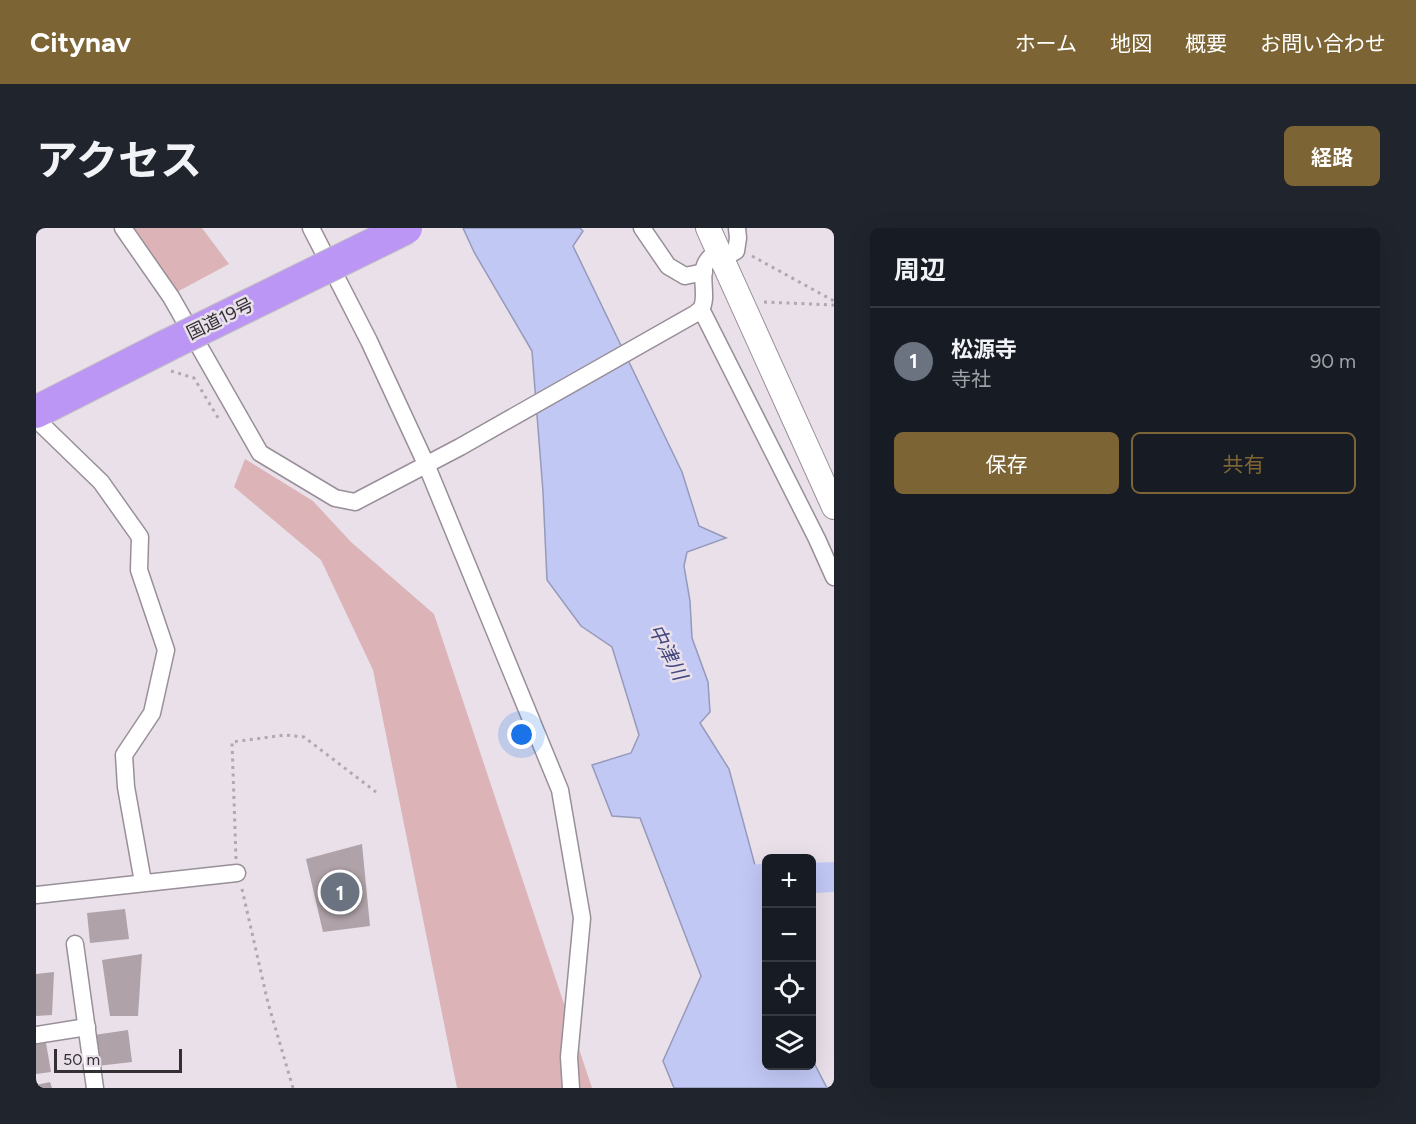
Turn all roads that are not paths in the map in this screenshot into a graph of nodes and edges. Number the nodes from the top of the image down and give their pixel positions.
1 (123, 228) edge
2 (310, 228) edge
3 (360, 228) edge
4 (406, 228) edge
5 (642, 228) edge
6 (708, 228) edge
7 (737, 228) edge
8 (720, 258) junction
9 (697, 312) junction
10 (166, 348) junction
11 (36, 390) edge
12 (36, 412) edge
13 (36, 419) edge
14 (426, 464) junction
15 (834, 507) edge
16 (834, 578) edge
17 (237, 873) road end
18 (143, 882) junction
19 (36, 895) edge
20 (75, 944) dead end
21 (87, 1027) junction
22 (36, 1035) edge
23 (95, 1088) edge
24 (571, 1088) edge

1 - 14 street
2 - 14 street
3 - 10 highway, 国道19号
4 - 10 highway, 国道19号, bridge
5 - 8 street
6 - 8 street
7 - 8 street
8 - 9 street
8 - 15 street
9 - 14 street
9 - 16 street
10 - 11 highway, 国道19号
10 - 12 highway, 国道19号
13 - 18 street
14 - 24 street
17 - 18 street
18 - 19 street
20 - 21 street
21 - 22 street
21 - 23 street

